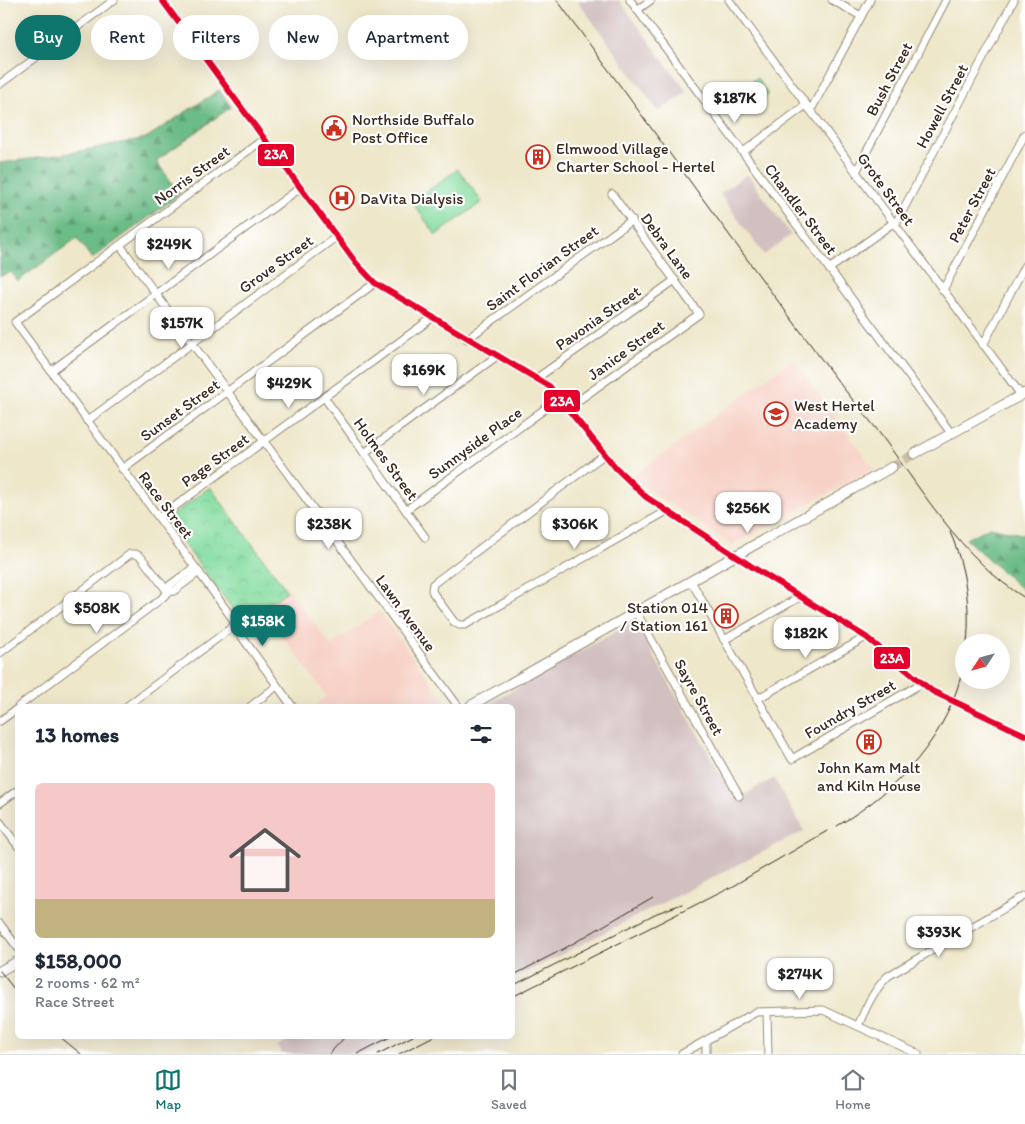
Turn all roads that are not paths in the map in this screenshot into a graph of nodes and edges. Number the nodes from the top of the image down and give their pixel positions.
1 (114, 0) edge
2 (162, 0) edge
3 (630, 0) edge
4 (651, 0) edge
5 (729, 0) edge
6 (832, 0) edge
7 (870, 0) edge
8 (946, 0) edge
9 (1014, 0) edge
10 (637, 10) junction
11 (861, 16) junction
12 (0, 84) edge
13 (808, 107) junction
14 (1025, 134) edge
15 (264, 139) junction
16 (743, 152) junction
17 (856, 172) junction
18 (300, 188) junction
19 (612, 194) dead end
20 (632, 220) junction
21 (894, 224) junction
22 (336, 237) junction
23 (120, 245) junction
24 (1025, 266) edge
25 (829, 269) junction
26 (676, 280) junction
27 (375, 283) junction
28 (943, 290) junction
29 (155, 294) junction
30 (699, 314) joint
31 (432, 318) junction
32 (15, 322) joint
33 (467, 339) junction
34 (192, 343) junction
35 (984, 345) junction
36 (497, 356) junction
37 (50, 371) junction
38 (537, 378) junction
39 (228, 392) junction
40 (1023, 394) edge
41 (324, 397) junction
42 (560, 398) junction
43 (568, 408) junction
44 (87, 421) junction
45 (951, 433) junction
46 (263, 442) junction
47 (364, 453) junction
48 (605, 454) junction
49 (914, 454) tunnel mouth
50 (892, 467) tunnel mouth
51 (122, 469) junction
52 (406, 510) junction
53 (667, 511) junction
54 (159, 518) junction
55 (425, 537) dead end
56 (735, 556) junction
57 (197, 569) junction
58 (691, 581) junction
59 (168, 592) junction
60 (800, 597) junction
61 (636, 612) junction
62 (235, 625) junction
63 (866, 638) junction
64 (724, 640) junction
65 (0, 653) edge
66 (922, 683) junction
67 (277, 686) junction
68 (757, 699) junction
69 (22, 704) edge
70 (130, 704) edge
71 (253, 704) edge
72 (290, 704) edge
73 (457, 704) edge
74 (474, 704) edge
75 (15, 709) edge
76 (0, 721) edge
77 (1025, 735) edge
78 (15, 792) edge
79 (739, 796) dead end
80 (0, 803) edge
81 (0, 822) edge
82 (15, 842) edge
83 (1025, 896) edge
84 (0, 924) edge
85 (15, 944) edge
86 (15, 963) edge
87 (0, 971) edge
88 (767, 1012) junction
89 (858, 1026) junction
90 (706, 1040) junction
91 (682, 1054) edge
92 (706, 1054) edge
93 (768, 1054) edge
94 (918, 1054) edge

1 - 12 street
2 - 15 street
3 - 10 street, Chandler Street
4 - 10 street
5 - 13 street, Grote Street
6 - 11 street
7 - 11 street
8 - 17 street, Bush Street
9 - 21 street, Howell Street
10 - 16 street, Chandler Street
11 - 13 street
13 - 16 street
13 - 17 street, Grote Street
14 - 28 street, Peter Street
15 - 18 street
15 - 23 street, Norris Street
16 - 25 street, Chandler Street
17 - 21 street, Grote Street
18 - 22 street
18 - 29 street
19 - 20 street, Debra Lane
20 - 26 street, Debra Lane
20 - 33 street, Saint Florian Street
21 - 25 street, Howell Street
21 - 28 street, Grote Street
22 - 27 street
22 - 34 street, Grove Street
23 - 29 street, Lawn Avenue
23 - 32 street, Norris Street
24 - 35 street
25 - 45 street, Chandler Street
26 - 30 street, Debra Lane
26 - 38 street, Pavonia Street
27 - 31 street
27 - 39 street, Sunset Street
28 - 35 street, Grote Street
29 - 34 street, Lawn Avenue
29 - 37 street
30 - 43 street, Janice Street
31 - 33 street
31 - 41 street, Page Street
32 - 37 street, Race Street
33 - 36 street
34 - 39 street, Lawn Avenue
34 - 44 street, Grove Street
35 - 40 street, Grote Street
36 - 38 street
36 - 47 street
37 - 44 street, Race Street
38 - 42 street
39 - 46 street, Lawn Avenue
39 - 51 street, Sunset Street
40 - 45 main road
41 - 46 street, Page Street
41 - 47 street, Holmes Street
42 - 43 street
42 - 52 street, Sunnyside Place
43 - 48 street
44 - 51 street, Race Street
45 - 49 main road
46 - 54 street, Page Street
46 - 73 street, Lawn Avenue
47 - 52 street, Holmes Street
48 - 53 street
48 - 53 street
50 - 56 main road
51 - 54 street, Race Street
52 - 55 street, Holmes Street
53 - 56 street
54 - 57 street, Race Street
56 - 58 main road
56 - 60 street
57 - 59 street
57 - 62 street, Race Street
58 - 61 main road
58 - 64 street
59 - 65 street
59 - 69 street
60 - 63 street
60 - 64 street
61 - 74 main road
61 - 79 street, Sayre Street
62 - 67 street, Race Street
62 - 70 street
63 - 66 street
63 - 68 street
64 - 68 street
66 - 68 street, Foundry Street
66 - 77 street
67 - 71 street
67 - 72 street, Race Street
75 - 76 street
78 - 80 street
81 - 82 street
83 - 89 street
84 - 85 street
86 - 87 main road
88 - 89 street
88 - 90 street
88 - 93 street
89 - 94 street
90 - 91 street
90 - 92 street

